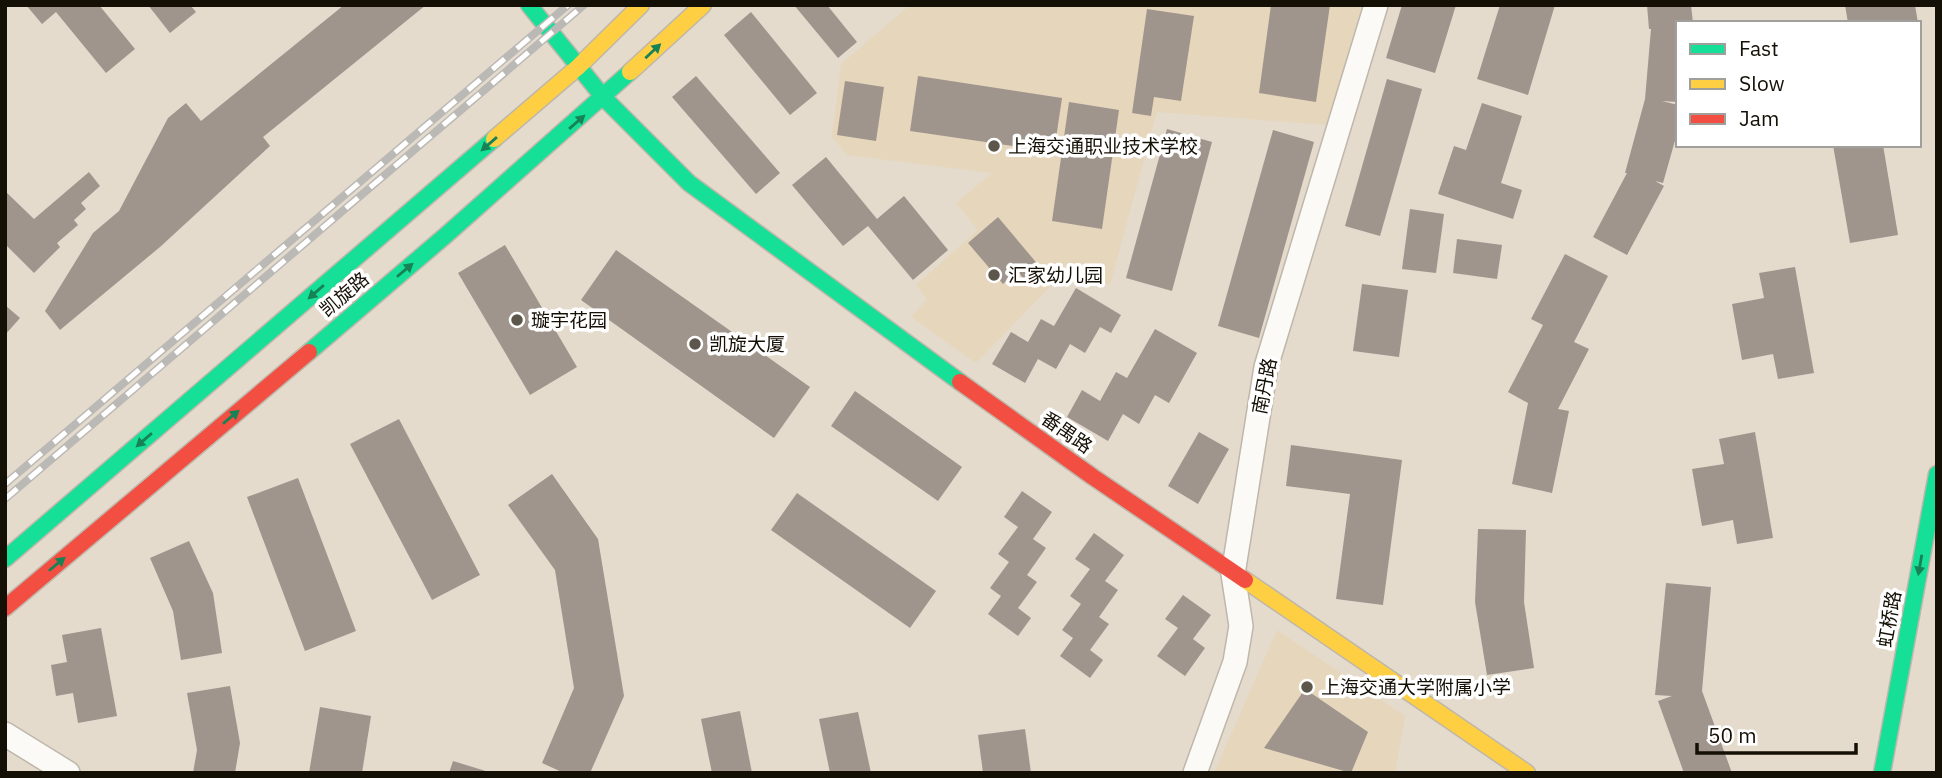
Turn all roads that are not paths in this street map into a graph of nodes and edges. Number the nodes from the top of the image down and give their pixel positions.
1 (529, 5) edge
2 (641, 5) edge
3 (703, 5) edge
4 (1376, 5) edge
5 (578, 67) junction
6 (604, 98) junction
7 (1937, 474) edge
8 (5, 559) edge
9 (1233, 574) junction
10 (5, 608) edge
11 (5, 734) edge
12 (68, 773) edge
13 (1195, 773) edge
14 (1527, 773) edge
15 (1882, 773) edge

1 - 5 street, 番禺路
2 - 5 street, 凯旋路
6 -> 3 street, 凯旋路
4 - 9 street, 南丹路
5 - 6 street, 番禺路
5 -> 8 street, 凯旋路
6 - 9 street, 番禺路
10 -> 6 street, 凯旋路
7 -> 15 street, 虹桥路
9 - 13 street, 南丹路
9 - 14 street, 番禺路
11 - 12 street

